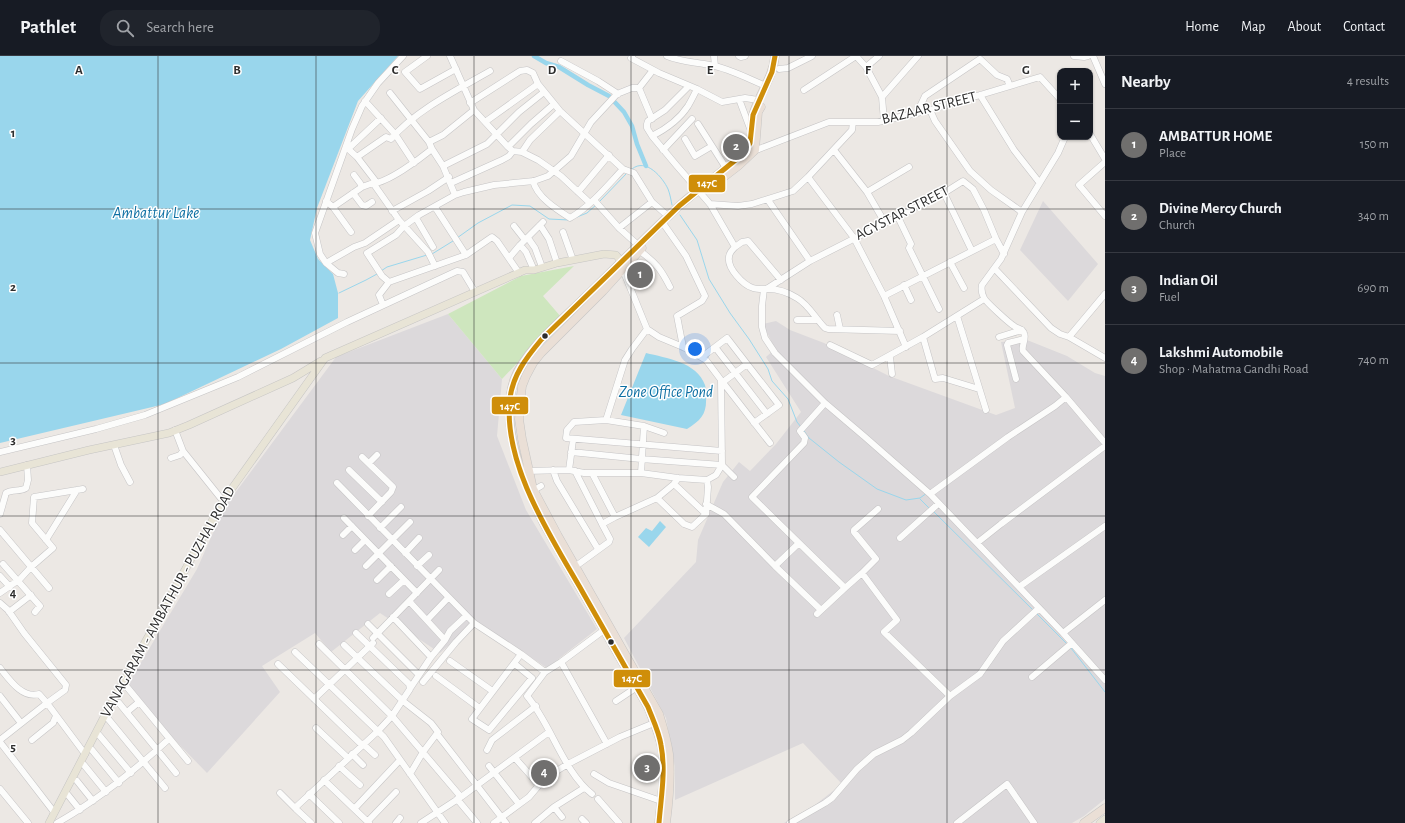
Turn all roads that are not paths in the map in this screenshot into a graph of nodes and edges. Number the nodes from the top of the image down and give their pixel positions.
1 (403, 56) edge
2 (427, 56) edge
3 (632, 56) edge
4 (667, 56) edge
5 (714, 56) edge
6 (739, 56) edge
7 (746, 56) edge
8 (775, 56) edge
9 (780, 56) edge
10 (812, 56) edge
11 (856, 56) edge
12 (879, 56) edge
13 (918, 56) edge
14 (1074, 56) edge
15 (1088, 56) edge
16 (1093, 56) edge
17 (453, 57) edge
18 (979, 58) edge
19 (561, 61) dead end
20 (715, 66) junction
21 (866, 68) junction
22 (456, 69) junction
23 (779, 69) junction
24 (653, 70) junction
25 (490, 71) dead end
26 (538, 84) junction
27 (1105, 84) edge
28 (688, 86) junction
29 (766, 86) junction
30 (1010, 86) junction
31 (463, 87) junction
32 (639, 88) junction
33 (697, 89) junction
34 (804, 90) dead end
35 (390, 92) dead end
36 (544, 92) junction
37 (618, 94) junction
38 (980, 95) junction
39 (1057, 96) edge
40 (882, 97) junction
41 (739, 99) junction
42 (758, 100) junction
43 (365, 101) junction
44 (470, 103) junction
45 (554, 104) junction
46 (474, 110) junction
47 (930, 110) junction
48 (560, 111) junction
49 (918, 113) junction
50 (381, 118) junction
51 (412, 119) junction
52 (652, 119) junction
53 (884, 121) junction
54 (485, 122) junction
55 (853, 122) junction
56 (751, 131) junction
57 (584, 133) junction
58 (395, 134) junction
59 (496, 134) junction
60 (652, 136) junction
61 (685, 139) dead end
62 (1093, 139) edge
63 (1064, 140) edge
64 (429, 142) junction
65 (712, 146) junction
66 (347, 148) junction
67 (752, 148) junction
68 (432, 149) junction
69 (510, 149) junction
70 (663, 150) junction
71 (834, 150) junction
72 (522, 152) junction
73 (609, 155) junction
74 (357, 157) junction
75 (1105, 158) edge
76 (1105, 162) edge
77 (414, 163) junction
78 (444, 166) junction
79 (909, 167) dead end
80 (726, 168) junction
81 (623, 169) junction
82 (970, 171) junction
83 (554, 172) junction
84 (354, 174) dead end
85 (808, 177) junction
86 (450, 180) junction
87 (533, 181) junction
88 (963, 181) junction
89 (1039, 182) junction
90 (375, 183) junction
91 (362, 187) junction
92 (578, 192) junction
93 (699, 192) junction
94 (867, 192) junction
95 (353, 193) junction
96 (944, 193) junction
97 (455, 195) junction
98 (768, 200) junction
99 (326, 201) junction
100 (372, 202) dead end
101 (592, 202) junction
102 (652, 202) junction
103 (710, 204) junction
104 (333, 207) junction
105 (434, 207) junction
106 (392, 211) junction
107 (1022, 212) junction
108 (672, 215) junction
109 (1105, 216) edge
110 (898, 217) junction
111 (416, 218) junction
112 (399, 220) junction
113 (885, 223) junction
114 (404, 226) junction
115 (514, 226) dead end
116 (665, 226) junction
117 (619, 228) junction
118 (351, 232) dead end
119 (563, 232) dead end
120 (854, 238) junction
121 (527, 239) junction
122 (996, 239) junction
123 (520, 245) junction
124 (433, 247) dead end
125 (735, 247) junction
126 (639, 248) junction
127 (972, 251) junction
128 (1004, 254) junction
129 (466, 255) junction
130 (509, 258) junction
131 (573, 260) junction
132 (810, 261) junction
133 (950, 262) junction
134 (326, 263) junction
135 (557, 263) junction
136 (435, 266) junction
137 (621, 266) junction
138 (542, 267) junction
139 (995, 268) junction
140 (534, 270) junction
141 (518, 273) junction
142 (344, 274) dead end
143 (923, 276) junction
144 (781, 280) junction
145 (389, 282) junction
146 (904, 285) junction
147 (670, 287) dead end
148 (964, 288) dead end
149 (766, 289) junction
150 (475, 292) junction
151 (1105, 294) edge
152 (884, 296) junction
153 (984, 299) junction
154 (911, 300) dead end
155 (384, 305) junction
156 (939, 309) dead end
157 (836, 315) dead end
158 (957, 316) junction
159 (797, 320) dead end
160 (818, 320) junction
161 (648, 329) junction
162 (840, 329) junction
163 (1022, 330) junction
164 (900, 331) junction
165 (923, 337) junction
166 (999, 337) dead end
167 (1069, 337) junction
168 (1024, 339) junction
169 (830, 345) dead end
170 (683, 347) junction
171 (716, 347) junction
172 (906, 347) junction
173 (890, 356) junction
174 (702, 357) junction
175 (325, 358) junction
176 (1105, 358) edge
177 (746, 364) junction
178 (735, 373) junction
179 (892, 374) dead end
180 (294, 378) junction
181 (1016, 379) dead end
182 (722, 381) junction
183 (305, 386) junction
184 (979, 389) junction
185 (1066, 397) junction
186 (824, 403) junction
187 (986, 410) dead end
188 (767, 414) junction
189 (606, 420) junction
190 (754, 423) junction
191 (644, 426) junction
192 (176, 430) junction
193 (664, 433) dead end
194 (573, 440) junction
195 (770, 443) dead end
196 (643, 444) junction
197 (114, 445) junction
198 (1105, 445) edge
199 (722, 450) junction
200 (183, 451) junction
201 (0, 452) edge
202 (571, 452) junction
203 (377, 455) dead end
204 (362, 457) dead end
205 (171, 458) dead end
206 (641, 459) junction
207 (369, 463) junction
208 (722, 465) junction
209 (27, 466) junction
210 (349, 470) dead end
211 (553, 470) junction
212 (525, 471) junction
213 (572, 471) junction
214 (0, 472) edge
215 (592, 473) junction
216 (640, 474) junction
217 (734, 477) dead end
218 (678, 478) junction
219 (707, 480) junction
220 (130, 482) dead end
221 (337, 484) dead end
222 (674, 484) junction
223 (747, 491) dead end
224 (930, 494) junction
225 (752, 497) junction
226 (656, 498) junction
227 (223, 501) junction
228 (382, 502) junction
229 (706, 504) junction
230 (938, 504) junction
231 (400, 507) dead end
232 (878, 509) dead end
233 (0, 514) edge
234 (706, 514) junction
235 (368, 516) junction
236 (615, 517) junction
237 (344, 518) dead end
238 (410, 522) dead end
239 (602, 524) junction
240 (352, 526) junction
241 (1105, 526) edge
242 (380, 528) junction
243 (0, 530) edge
244 (344, 535) dead end
245 (419, 538) dead end
246 (900, 538) dead end
247 (46, 540) junction
248 (365, 540) junction
249 (392, 540) junction
250 (799, 543) junction
251 (977, 543) junction
252 (598, 549) junction
253 (355, 550) dead end
254 (378, 553) junction
255 (405, 553) junction
256 (429, 555) dead end
257 (3, 564) dead end
258 (366, 566) dead end
259 (391, 566) junction
260 (417, 566) junction
261 (576, 566) junction
262 (775, 566) junction
263 (31, 567) junction
264 (9, 570) junction
265 (439, 570) dead end
266 (862, 573) junction
267 (1, 577) edge
268 (430, 579) junction
269 (19, 580) junction
270 (377, 580) dead end
271 (404, 580) junction
272 (10, 587) junction
273 (1019, 587) junction
274 (49, 588) dead end
275 (845, 588) junction
276 (0, 593) edge
277 (417, 593) junction
278 (389, 594) dead end
279 (31, 595) junction
280 (448, 598) junction
281 (1105, 600) edge
282 (409, 601) junction
283 (0, 603) edge
284 (1036, 611) junction
285 (9, 612) junction
286 (35, 612) dead end
287 (466, 616) junction
288 (393, 617) junction
289 (427, 620) junction
290 (474, 623) junction
291 (368, 624) dead end
292 (604, 630) junction
293 (356, 633) dead end
294 (1063, 633) junction
295 (373, 640) junction
296 (446, 640) junction
297 (1072, 643) junction
298 (319, 644) dead end
299 (344, 646) dead end
300 (296, 652) dead end
301 (519, 653) junction
302 (431, 657) junction
303 (358, 658) junction
304 (450, 661) dead end
305 (561, 662) junction
306 (278, 664) dead end
307 (515, 664) junction
308 (0, 668) edge
309 (345, 670) junction
310 (545, 672) junction
311 (419, 674) junction
312 (436, 676) dead end
313 (1032, 677) dead end
314 (1105, 680) edge
315 (423, 682) dead end
316 (329, 685) junction
317 (127, 687) dead end
318 (411, 687) junction
319 (637, 687) junction
320 (491, 690) junction
321 (0, 696) edge
322 (950, 696) junction
323 (314, 699) junction
324 (402, 700) junction
325 (616, 701) dead end
326 (139, 702) junction
327 (47, 703) junction
328 (119, 703) dead end
329 (536, 706) junction
330 (478, 707) junction
331 (127, 712) junction
332 (105, 715) junction
333 (56, 716) junction
334 (392, 716) junction
335 (467, 721) dead end
336 (21, 723) junction
337 (654, 723) junction
338 (316, 728) dead end
339 (378, 731) junction
340 (550, 732) junction
341 (437, 734) junction
342 (99, 735) dead end
343 (169, 739) junction
344 (32, 740) dead end
345 (0, 741) edge
346 (607, 744) junction
347 (363, 745) junction
348 (92, 750) dead end
349 (157, 750) junction
350 (487, 750) dead end
351 (423, 752) junction
352 (85, 754) junction
353 (375, 755) dead end
354 (350, 756) junction
355 (515, 758) junction
356 (400, 760) junction
357 (144, 762) junction
358 (188, 762) dead end
359 (568, 764) junction
360 (84, 765) dead end
361 (363, 765) dead end
362 (339, 766) junction
363 (490, 766) dead end
364 (132, 773) junction
365 (176, 773) dead end
366 (494, 773) junction
367 (410, 774) junction
368 (594, 774) dead end
369 (324, 780) junction
370 (77, 781) dead end
371 (119, 783) junction
372 (360, 785) dead end
373 (477, 785) junction
374 (539, 785) junction
375 (165, 788) dead end
376 (584, 788) junction
377 (0, 789) edge
378 (106, 792) junction
379 (396, 792) dead end
380 (280, 793) dead end
381 (68, 794) dead end
382 (309, 794) junction
383 (592, 794) dead end
384 (459, 798) junction
385 (598, 799) dead end
386 (93, 801) junction
387 (661, 802) junction
388 (519, 804) junction
389 (554, 807) junction
390 (355, 808) junction
391 (1105, 808) edge
392 (296, 809) junction
393 (80, 810) junction
394 (54, 812) junction
395 (438, 813) junction
396 (1105, 813) edge
397 (501, 817) junction
398 (562, 817) dead end
399 (1105, 819) edge
400 (368, 822) edge
401 (660, 822) edge
402 (28, 823) edge
403 (49, 823) edge
404 (57, 823) edge
405 (311, 823) edge
406 (339, 823) edge
407 (421, 823) edge
408 (445, 823) edge
409 (477, 823) edge
410 (494, 823) edge
411 (506, 823) edge
412 (535, 823) edge
413 (619, 823) edge
414 (790, 823) edge
415 (957, 823) edge
416 (1034, 823) edge
417 (1084, 823) edge
418 (1091, 823) edge
419 (1100, 823) edge

1 - 43 street
2 - 22 street
3 - 24 street
4 - 20 street
5 - 20 street
6 - 7 street
8 - 29 highway
9 - 23 highway
10 - 23 street
11 - 21 street
11 - 34 street
12 - 21 street
13 - 40 street
14 - 15 street
16 - 27 street
17 - 22 street
18 - 30 street
18 - 49 street
19 - 37 street
20 - 29 street
21 - 40 street
22 - 31 street
23 - 67 highway
24 - 28 street
24 - 32 street
25 - 31 street
26 - 36 street
26 - 44 street
26 - 54 street
28 - 33 street
28 - 52 street
29 - 42 highway
30 - 38 street, BAZAAR STREET
30 - 39 street, BAZAAR STREET
31 - 44 street
31 - 51 street
32 - 37 street
32 - 52 street
33 - 41 street
33 - 60 street
35 - 51 street
36 - 45 street
36 - 59 street
37 - 57 street
38 - 47 street, BAZAAR STREET
38 - 89 street
40 - 53 street
41 - 42 street
41 - 56 street
42 - 56 highway
43 - 50 street
43 - 66 street
44 - 46 street
45 - 48 street
45 - 69 street
46 - 54 street
46 - 64 street
47 - 49 street, BAZAAR STREET
47 - 82 street
48 - 57 street
48 - 72 street
49 - 53 street, BAZAAR STREET
50 - 58 street
50 - 66 street
51 - 58 street
51 - 64 street
52 - 60 street
53 - 55 street, BAZAAR STREET
54 - 59 street
55 - 67 street, BAZAAR STREET
55 - 71 street
56 - 67 highway
57 - 73 street
57 - 83 street
58 - 74 street
58 - 77 street
59 - 69 street
59 - 78 street
60 - 70 street
61 - 65 street
62 - 75 street
63 - 89 street
64 - 68 street
65 - 70 street
65 - 80 street
66 - 74 street
66 - 99 street
67 - 80 highway
67 - 93 highway
68 - 77 street
68 - 78 street
69 - 72 street
69 - 86 street
70 - 93 street
71 - 85 street
71 - 94 street
72 - 83 street
73 - 81 street
73 - 92 street
74 - 90 street
76 - 109 street
77 - 90 street
78 - 86 street
79 - 94 street
80 - 93 highway
81 - 101 street
81 - 102 street
82 - 88 street
82 - 107 street
83 - 87 street
83 - 92 street
84 - 91 street
85 - 98 street
85 - 120 street
86 - 97 street
86 - 106 street
87 - 97 street
87 - 101 street
88 - 96 street, AGYSTAR STREET
88 - 122 street, AGYSTAR STREET
89 - 107 street
90 - 91 street
90 - 106 street
91 - 95 street
92 - 101 street
93 - 103 street
93 - 108 highway
94 - 113 street
95 - 100 street
95 - 104 street
96 - 110 street, AGYSTAR STREET
96 - 127 street
97 - 105 street
98 - 103 street
98 - 132 street
99 - 104 street
99 - 134 street
101 - 117 street
102 - 108 street
102 - 117 street
103 - 125 street
104 - 118 street
105 - 111 street
105 - 129 street
106 - 112 street
107 - 128 street
108 - 116 highway
108 - 126 highway
110 - 113 street, AGYSTAR STREET
110 - 143 street
111 - 114 street
111 - 124 street
112 - 114 street
112 - 134 street
113 - 120 street, AGYSTAR STREET
114 - 136 street
114 - 145 street
115 - 121 street
116 - 126 highway
116 - 170 street
117 - 126 street
119 - 131 street
120 - 132 street, AGYSTAR STREET
120 - 152 street
121 - 123 street
121 - 135 street
121 - 138 street
122 - 127 street
122 - 128 street, AGYSTAR STREET
123 - 130 street
123 - 140 street
125 - 144 street
125 - 149 street
126 - 137 highway
126 - 147 street
127 - 133 street
128 - 139 street
129 - 130 street
129 - 136 street
130 - 141 street
131 - 135 main road
131 - 137 main road
132 - 144 street, AGYSTAR STREET
133 - 143 street
133 - 148 street
134 - 142 street
135 - 138 main road
136 - 145 street
137 - 161 street
137 - 212 highway
138 - 140 main road
139 - 153 street
139 - 167 street
140 - 141 main road
141 - 150 main road
143 - 146 street
143 - 156 street
144 - 149 street, AGYSTAR STREET
145 - 155 street
146 - 152 street
146 - 154 street
149 - 160 street
149 - 186 street
150 - 155 street
150 - 175 main road
151 - 167 street
152 - 164 street
153 - 158 street
153 - 163 street
155 - 201 street
157 - 162 street
158 - 165 street
158 - 184 street
159 - 160 street
160 - 162 street
161 - 170 street
161 - 189 street
162 - 164 street
163 - 166 street
163 - 168 street
164 - 172 street
165 - 172 street
165 - 184 street
167 - 176 street
168 - 181 street
168 - 185 street
169 - 173 street
170 - 174 street
171 - 174 street
171 - 177 street
171 - 178 street
172 - 173 street
173 - 179 street
174 - 182 street
175 - 180 main road
175 - 183 main road, VANAGARAM - AMBATHUR - PUZHAL ROAD
177 - 178 street
177 - 188 street
178 - 182 street
178 - 188 street
180 - 183 main road
180 - 192 main road
182 - 190 street
182 - 199 street
183 - 227 main road, VANAGARAM - AMBATHUR - PUZHAL ROAD
184 - 187 street
185 - 198 street
185 - 224 street
186 - 224 street
186 - 225 street
188 - 190 street
189 - 191 street
189 - 194 street
190 - 195 street
191 - 193 street
191 - 196 street
192 - 197 main road
192 - 200 street
194 - 196 street
194 - 202 street
196 - 199 street
196 - 206 street
197 - 209 main road
197 - 220 street
198 - 251 street
199 - 208 street
200 - 205 street
200 - 227 street
202 - 206 street
202 - 213 street
203 - 207 street
204 - 207 street
206 - 208 street
206 - 216 street
207 - 228 street
208 - 217 street
208 - 219 street
209 - 214 main road
209 - 233 street
210 - 228 street
211 - 212 street
211 - 213 street
211 - 252 street
212 - 261 highway
212 - 292 highway
213 - 215 street
213 - 239 street
215 - 216 street
215 - 236 street
216 - 218 street
218 - 219 street
218 - 222 street
219 - 229 street
221 - 235 street
222 - 226 street
222 - 234 street
223 - 225 street
224 - 230 street
225 - 250 street
226 - 234 street
226 - 236 street
227 - 332 main road, VANAGARAM - AMBATHUR - PUZHAL ROAD
228 - 235 street
229 - 234 street
229 - 262 street
230 - 246 street
230 - 251 street
231 - 242 street
232 - 266 street
235 - 242 street
236 - 239 street
237 - 240 street
238 - 249 street
239 - 252 street
240 - 244 street
240 - 248 street
241 - 273 street
242 - 249 street
243 - 263 street
245 - 255 street
247 - 247 street
247 - 263 street
248 - 253 street
248 - 254 street
249 - 254 street
249 - 255 street
250 - 262 street
250 - 275 street
251 - 273 street
252 - 261 street
254 - 258 street
254 - 259 street
255 - 260 street
256 - 260 street
257 - 264 street
259 - 270 street
259 - 271 street
260 - 268 street
261 - 401 highway
262 - 275 street
263 - 269 street
263 - 274 street
264 - 267 street
264 - 269 street
265 - 268 street
266 - 275 street
266 - 322 street
267 - 272 street
268 - 277 street
268 - 280 street
269 - 272 street
269 - 279 street
271 - 277 street
271 - 278 street
272 - 276 street
273 - 284 street
277 - 282 street
279 - 285 street
279 - 286 street
280 - 287 street
280 - 289 street
281 - 294 street
282 - 288 street
282 - 289 street
283 - 285 street
284 - 294 street
284 - 322 street
285 - 327 street
287 - 290 street
287 - 296 street
288 - 295 street
288 - 302 street
289 - 296 street
290 - 301 street
290 - 315 street
291 - 295 street
292 - 305 street
292 - 319 highway
293 - 295 street
294 - 297 street
295 - 303 street
295 - 311 street
295 - 318 street
296 - 302 street
297 - 313 street
297 - 314 street
298 - 309 street
299 - 303 street
300 - 316 street
301 - 307 street
301 - 310 street
301 - 320 street
302 - 311 street
303 - 309 street
303 - 324 street
304 - 320 street
305 - 310 street
305 - 346 street
306 - 323 street
307 - 307 street
308 - 327 street
309 - 316 street
309 - 334 street
310 - 329 street
311 - 318 street
312 - 330 street
316 - 323 street
316 - 339 street
317 - 326 street
318 - 324 street
319 - 325 street
319 - 337 highway
320 - 330 street
321 - 336 street
322 - 414 street
323 - 347 street
324 - 334 street
324 - 341 street
326 - 331 street
326 - 343 street
327 - 333 street
327 - 336 street
328 - 331 street
329 - 340 street
329 - 350 street
330 - 335 street
331 - 349 street
332 - 352 main road, VANAGARAM - AMBATHUR - PUZHAL ROAD
332 - 357 street
333 - 344 street
333 - 352 street
334 - 339 street
334 - 351 street
336 - 345 street
337 - 346 street
337 - 387 highway
338 - 354 street
339 - 347 street
339 - 356 street
340 - 355 street
340 - 359 street
341 - 351 street
341 - 373 street
342 - 364 street
343 - 349 street
343 - 358 street
345 - 394 street
346 - 359 street
347 - 353 street
347 - 354 street
348 - 371 street
349 - 357 street
349 - 365 street
351 - 367 street
351 - 384 street
352 - 394 main road, VANAGARAM - AMBATHUR - PUZHAL ROAD
354 - 361 street
354 - 362 street
355 - 366 street
355 - 374 street
356 - 367 street
356 - 390 street
357 - 364 street
357 - 375 street
359 - 374 street
359 - 376 street
360 - 378 street
362 - 369 street
362 - 372 street
363 - 366 street
364 - 371 street
366 - 373 street
366 - 388 street
367 - 395 street
368 - 387 street
369 - 382 street
369 - 390 street
370 - 386 street
371 - 378 street
373 - 384 street
373 - 397 street
374 - 388 street
376 - 383 street
376 - 389 street
377 - 402 street
378 - 386 street
379 - 400 street
380 - 392 street
381 - 393 street
382 - 392 street
382 - 406 street
384 - 395 street
384 - 409 street
385 - 413 street
386 - 393 street
387 - 401 highway
388 - 397 street
389 - 398 street
389 - 412 street
390 - 400 street
391 - 417 highway
392 - 405 street
393 - 404 street
394 - 403 main road, VANAGARAM - AMBATHUR - PUZHAL ROAD
395 - 407 street
395 - 408 street
396 - 418 main road
397 - 410 street
397 - 411 street
399 - 419 main road
415 - 416 street

